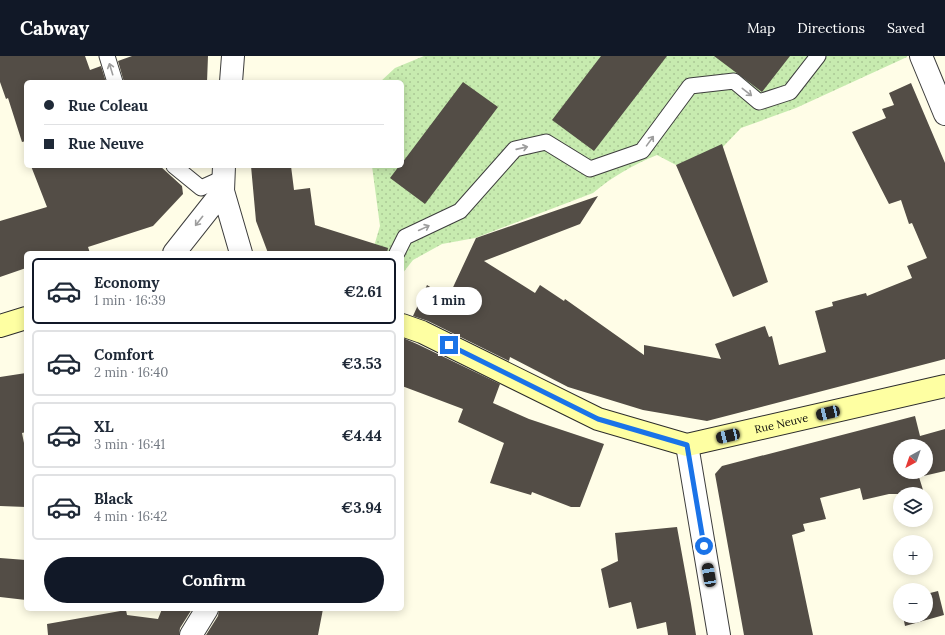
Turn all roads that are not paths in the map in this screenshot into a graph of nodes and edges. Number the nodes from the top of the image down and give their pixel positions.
1 (106, 56) edge
2 (233, 56) edge
3 (818, 56) edge
4 (921, 56) edge
5 (114, 80) edge
6 (231, 80) edge
7 (945, 114) edge
8 (176, 168) edge
9 (223, 178) edge
10 (175, 251) edge
11 (241, 251) edge
12 (398, 251) edge
13 (24, 319) edge
14 (0, 326) edge
15 (404, 326) edge
16 (945, 386) edge
17 (687, 445) junction
18 (206, 611) edge
19 (190, 635) edge
20 (719, 635) edge

5 -> 1 lane
2 - 6 street
12 -> 3 lane
4 - 7 street
8 - 9 lane
9 -> 10 street
9 - 11 street
13 - 14 street
15 - 17 street, Rue Neuve
16 - 17 street, Rue Neuve
17 - 20 street
18 - 19 street

